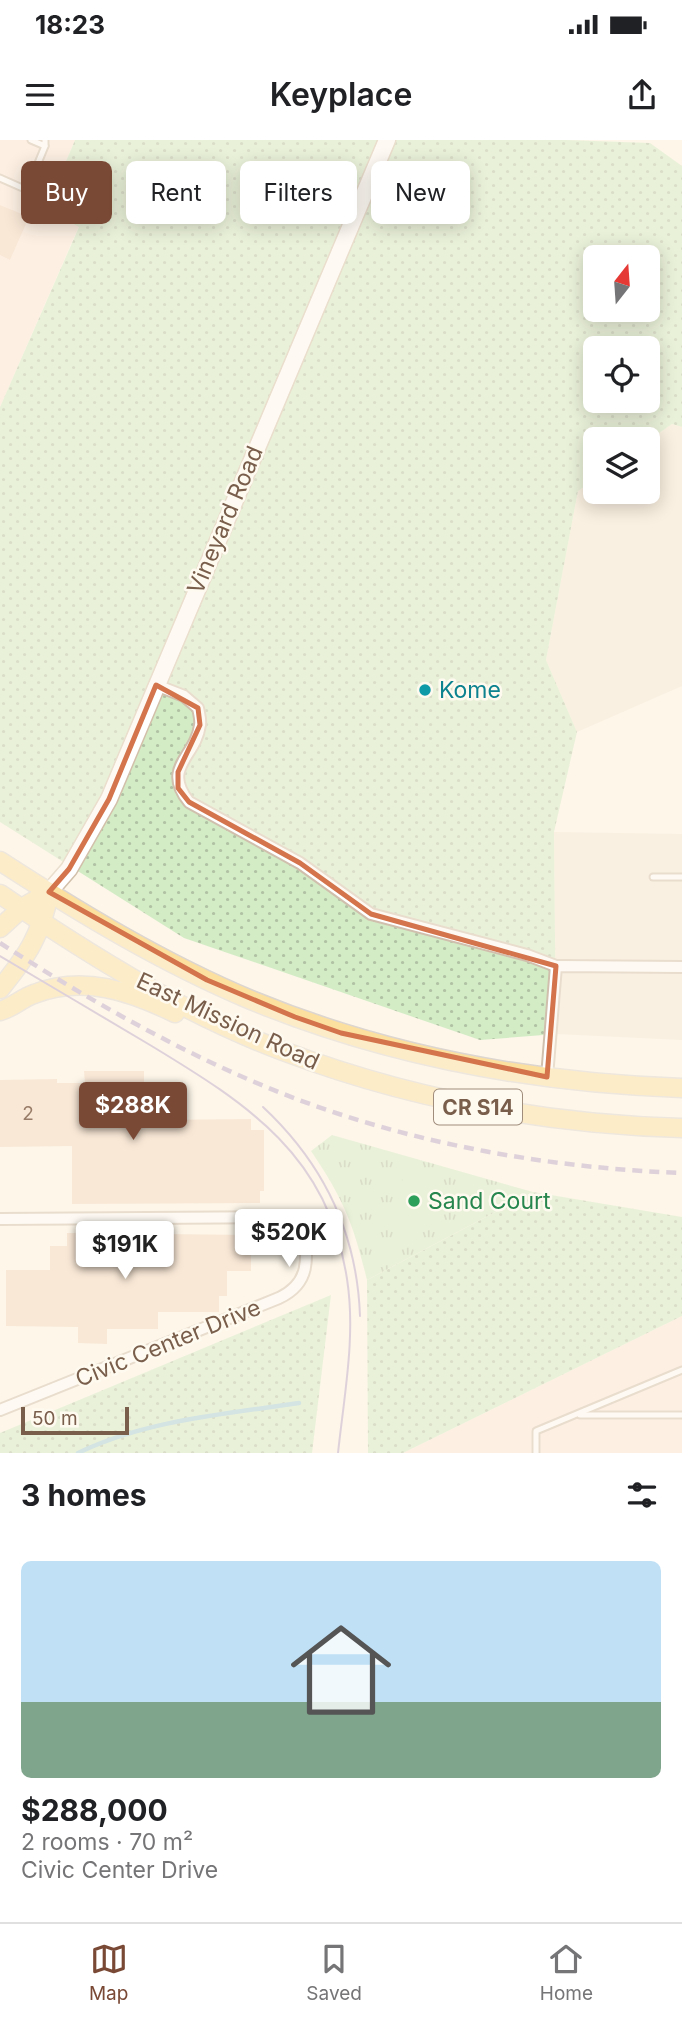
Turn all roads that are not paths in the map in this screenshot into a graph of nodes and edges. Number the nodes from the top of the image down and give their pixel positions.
1 (31, 140) edge
2 (387, 140) edge
3 (45, 143) edge
4 (0, 178) edge
5 (156, 685) junction
6 (0, 861) edge
7 (653, 877) dead end
8 (682, 877) edge
9 (50, 892) junction
10 (0, 894) edge
11 (22, 908) junction
12 (44, 923) junction
13 (0, 928) edge
14 (556, 966) junction
15 (682, 967) edge
16 (0, 989) edge
17 (0, 1011) edge
18 (280, 1050) junction
19 (547, 1077) junction
20 (682, 1088) edge
21 (682, 1128) edge
22 (0, 1219) edge
23 (682, 1370) edge
24 (0, 1410) edge
25 (575, 1415) junction
26 (682, 1415) edge
27 (536, 1453) edge

1 - 3 lane
2 - 5 main road, Vineyard Road
3 - 4 lane
5 - 9 main road, Vineyard Road
5 - 14 street
6 - 9 main road, East Mission Road / CR S14
7 - 8 lane
9 - 11 main road
9 - 12 main road
9 - 19 main road, East Mission Road / CR S14
10 - 11 main road, East Mission Road / CR S14
11 - 12 main road, East Mission Road / CR S14
11 - 13 main road
12 - 16 main road
12 - 18 main road, East Mission Road / CR S14
14 - 15 street
14 - 19 street
17 - 18 main road
18 - 21 main road, East Mission Road / CR S14
19 - 20 main road, East Mission Road / CR S14
22 - 24 street, Civic Center Drive
23 - 25 lane
25 - 26 lane
25 - 27 lane

